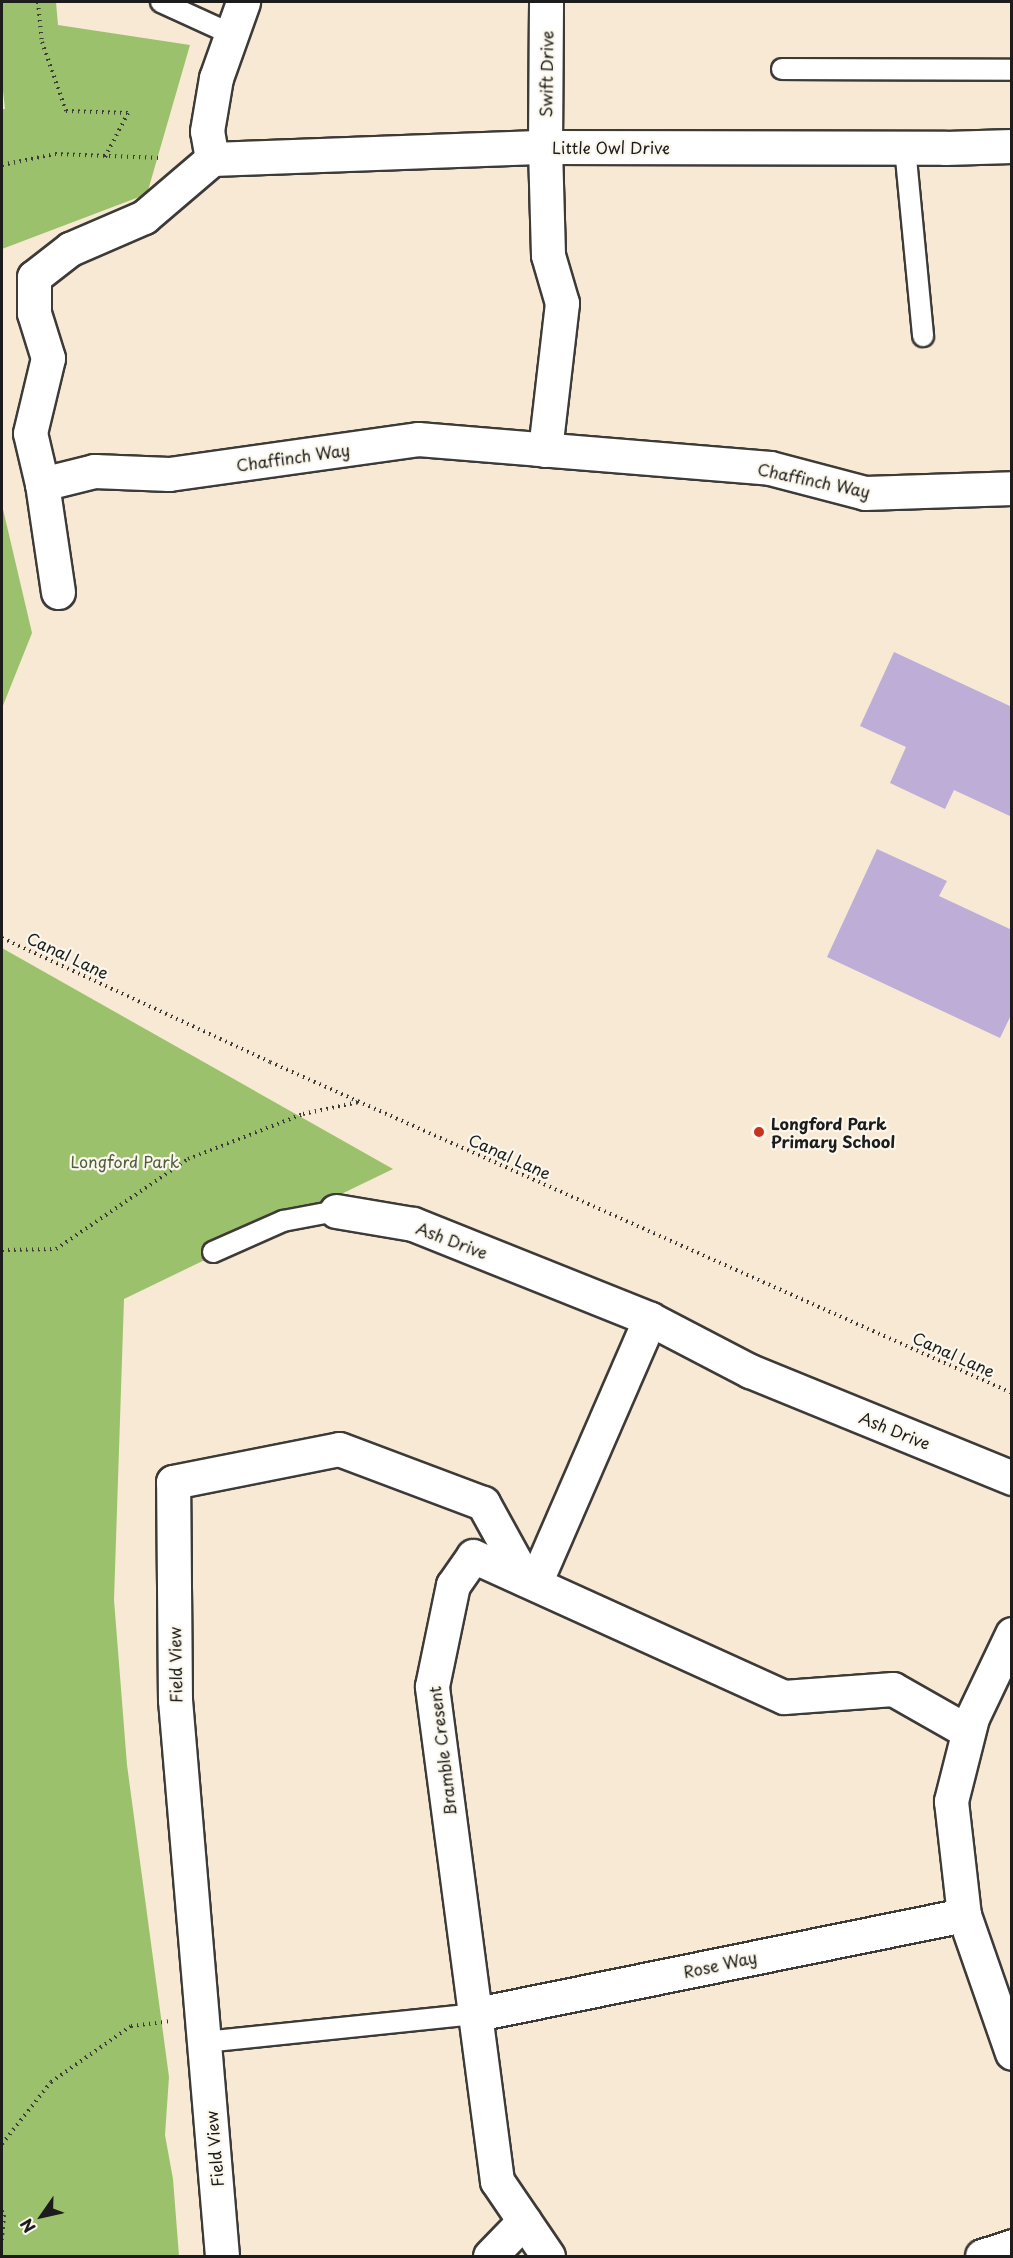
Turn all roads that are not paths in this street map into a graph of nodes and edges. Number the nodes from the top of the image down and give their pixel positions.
1 (161, 2) edge
2 (243, 2) edge
3 (546, 2) edge
4 (231, 34) junction
5 (782, 69) dead end
6 (1011, 70) edge
7 (1011, 146) edge
8 (545, 147) junction
9 (905, 148) junction
10 (212, 159) junction
11 (923, 336) dead end
12 (545, 450) junction
13 (42, 484) junction
14 (1011, 488) edge
15 (58, 592) dead end
16 (336, 1211) joint
17 (213, 1252) dead end
18 (650, 1319) junction
19 (1011, 1478) edge
20 (530, 1581) junction
21 (1011, 1634) edge
22 (1003, 1676) edge
23 (967, 1731) junction
24 (964, 1915) junction
25 (477, 2014) junction
26 (203, 2029) junction
27 (1011, 2053) edge
28 (524, 2220) junction
29 (1011, 2246) edge
30 (222, 2256) edge
31 (490, 2256) edge
32 (548, 2256) edge
33 (982, 2256) edge

1 - 4 lane
2 - 4 street
3 - 8 street, Swift Drive
4 - 10 street
5 - 6 lane
7 - 9 street, Little Owl Drive
8 - 9 street, Little Owl Drive
8 - 10 street, Little Owl Drive
8 - 12 street
9 - 11 lane
10 - 13 street
12 - 13 street, Chaffinch Way
12 - 14 street, Chaffinch Way
13 - 15 street
16 - 17 lane, Ash Drive
16 - 18 street, Ash Drive
18 - 19 street, Ash Drive
18 - 20 street
20 - 23 street, Bramble Cresent
20 - 25 street, Bramble Cresent
20 - 26 street, Field View
21 - 22 street
22 - 23 street
23 - 24 street
24 - 25 street, Rose Way
24 - 27 street
25 - 26 lane
25 - 28 street, Bramble Cresent
26 - 30 street, Field View
28 - 31 street
28 - 32 street, Bramble Cresent
29 - 33 street

